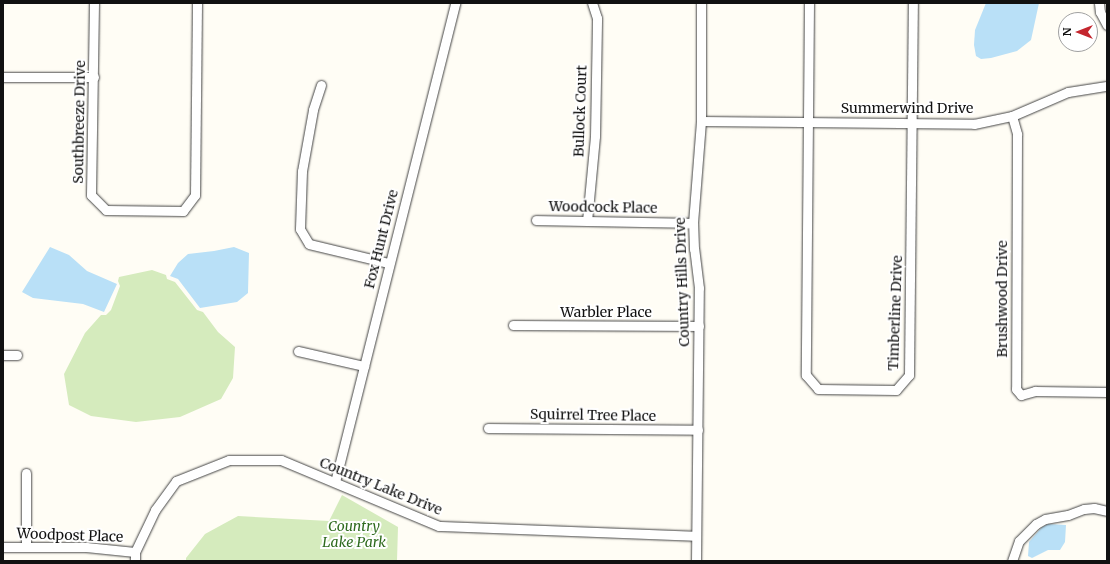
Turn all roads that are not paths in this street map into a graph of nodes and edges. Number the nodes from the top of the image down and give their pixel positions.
1 (94, 3) edge
2 (197, 3) edge
3 (454, 3) edge
4 (592, 3) edge
5 (701, 3) edge
6 (809, 3) edge
7 (913, 3) edge
8 (1099, 3) edge
9 (1107, 25) edge
10 (3, 77) edge
11 (94, 77) junction
12 (321, 85) dead end
13 (1107, 86) edge
14 (1012, 116) junction
15 (701, 121) junction
16 (808, 122) junction
17 (912, 123) junction
18 (536, 220) dead end
19 (587, 221) junction
20 (693, 223) junction
21 (389, 263) junction
22 (513, 325) dead end
23 (699, 326) junction
24 (298, 351) dead end
25 (3, 355) edge
26 (17, 355) dead end
27 (364, 366) junction
28 (1107, 392) edge
29 (488, 428) dead end
30 (698, 430) junction
31 (26, 473) dead end
32 (335, 482) junction
33 (1107, 511) edge
34 (696, 536) junction
35 (3, 546) edge
36 (26, 547) junction
37 (135, 557) edge
38 (696, 561) edge
39 (1012, 561) edge

1 - 11 street, Southbreeze Drive
2 - 11 street, Southbreeze Drive
3 - 21 street, Fox Hunt Drive
4 - 19 street, Bullock Court
5 - 15 street, Country Hills Drive
6 - 16 street, Timberline Drive
7 - 17 street, Timberline Drive
8 - 9 street
10 - 11 street
12 - 21 street
13 - 14 street, Summerwind Drive
14 - 17 street, Summerwind Drive
14 - 28 street, Brushwood Drive
15 - 16 street, Summerwind Drive
15 - 20 street, Country Hills Drive
16 - 17 street, Summerwind Drive
16 - 17 street, Timberline Drive
18 - 19 street, Woodcock Place
19 - 20 street, Woodcock Place
20 - 23 street, Country Hills Drive
21 - 27 street, Fox Hunt Drive
22 - 23 street, Warbler Place
23 - 30 street, Country Hills Drive
24 - 27 street
25 - 26 street
27 - 32 street, Fox Hunt Drive
29 - 30 street, Squirrel Tree Place
30 - 34 street, Country Hills Drive
31 - 36 street
32 - 34 street, Country Lake Drive
32 - 37 street, Country Lake Drive
33 - 39 street
34 - 38 street, Country Hills Drive
35 - 36 street, Woodpost Place
36 - 37 street, Woodpost Place

